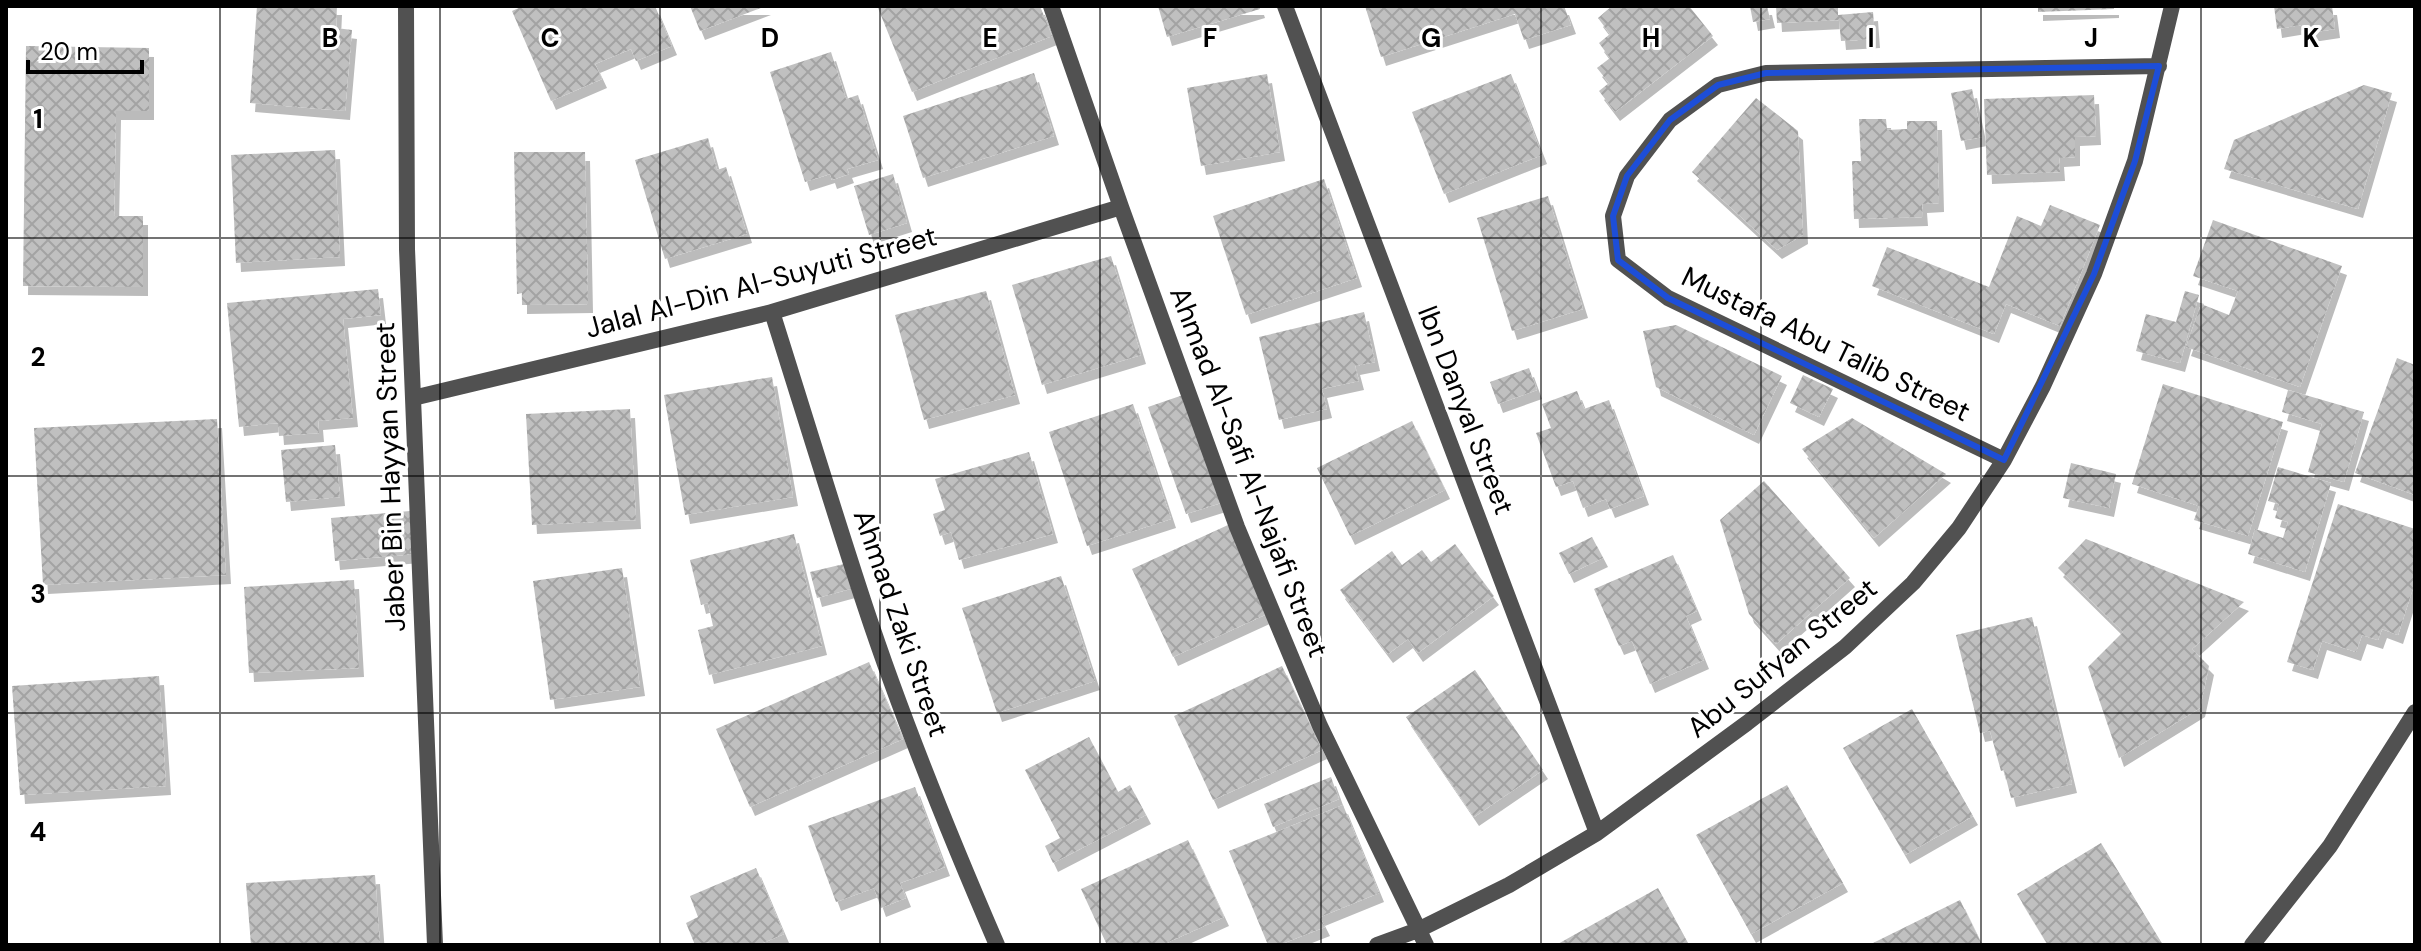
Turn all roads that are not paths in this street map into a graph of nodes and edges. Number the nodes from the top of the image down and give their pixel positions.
1 (406, 6) edge
2 (1051, 6) edge
3 (1285, 6) edge
4 (2172, 6) edge
5 (2159, 66) junction
6 (1121, 207) junction
7 (772, 312) junction
8 (413, 398) junction
9 (2004, 460) junction
10 (2415, 712) edge
11 (1597, 833) junction
12 (1422, 938) edge
13 (435, 945) edge
14 (997, 945) edge
15 (1377, 945) edge
16 (2252, 945) edge

1 - 8 street, Jaber Bin Hayyan Street
2 - 6 street, Ahmad Al-Safi Al-Najafi Street
3 - 11 street, Ibn Danyal Street
4 - 5 street, Abu Sufyan Street
5 - 9 street, Abu Sufyan Street
5 - 9 street, Mustafa Abu Talib Street
6 - 7 street, Jalal Al-Din Al-Suyuti Street
6 - 12 street, Ahmad Al-Safi Al-Najafi Street
7 - 8 street, Jalal Al-Din Al-Suyuti Street
7 - 14 street, Ahmad Zaki Street
8 - 13 street, Jaber Bin Hayyan Street
9 - 11 street, Abu Sufyan Street
10 - 16 street
11 - 12 street, Abu Sufyan Street
12 - 15 street, Abu Sufyan Street

